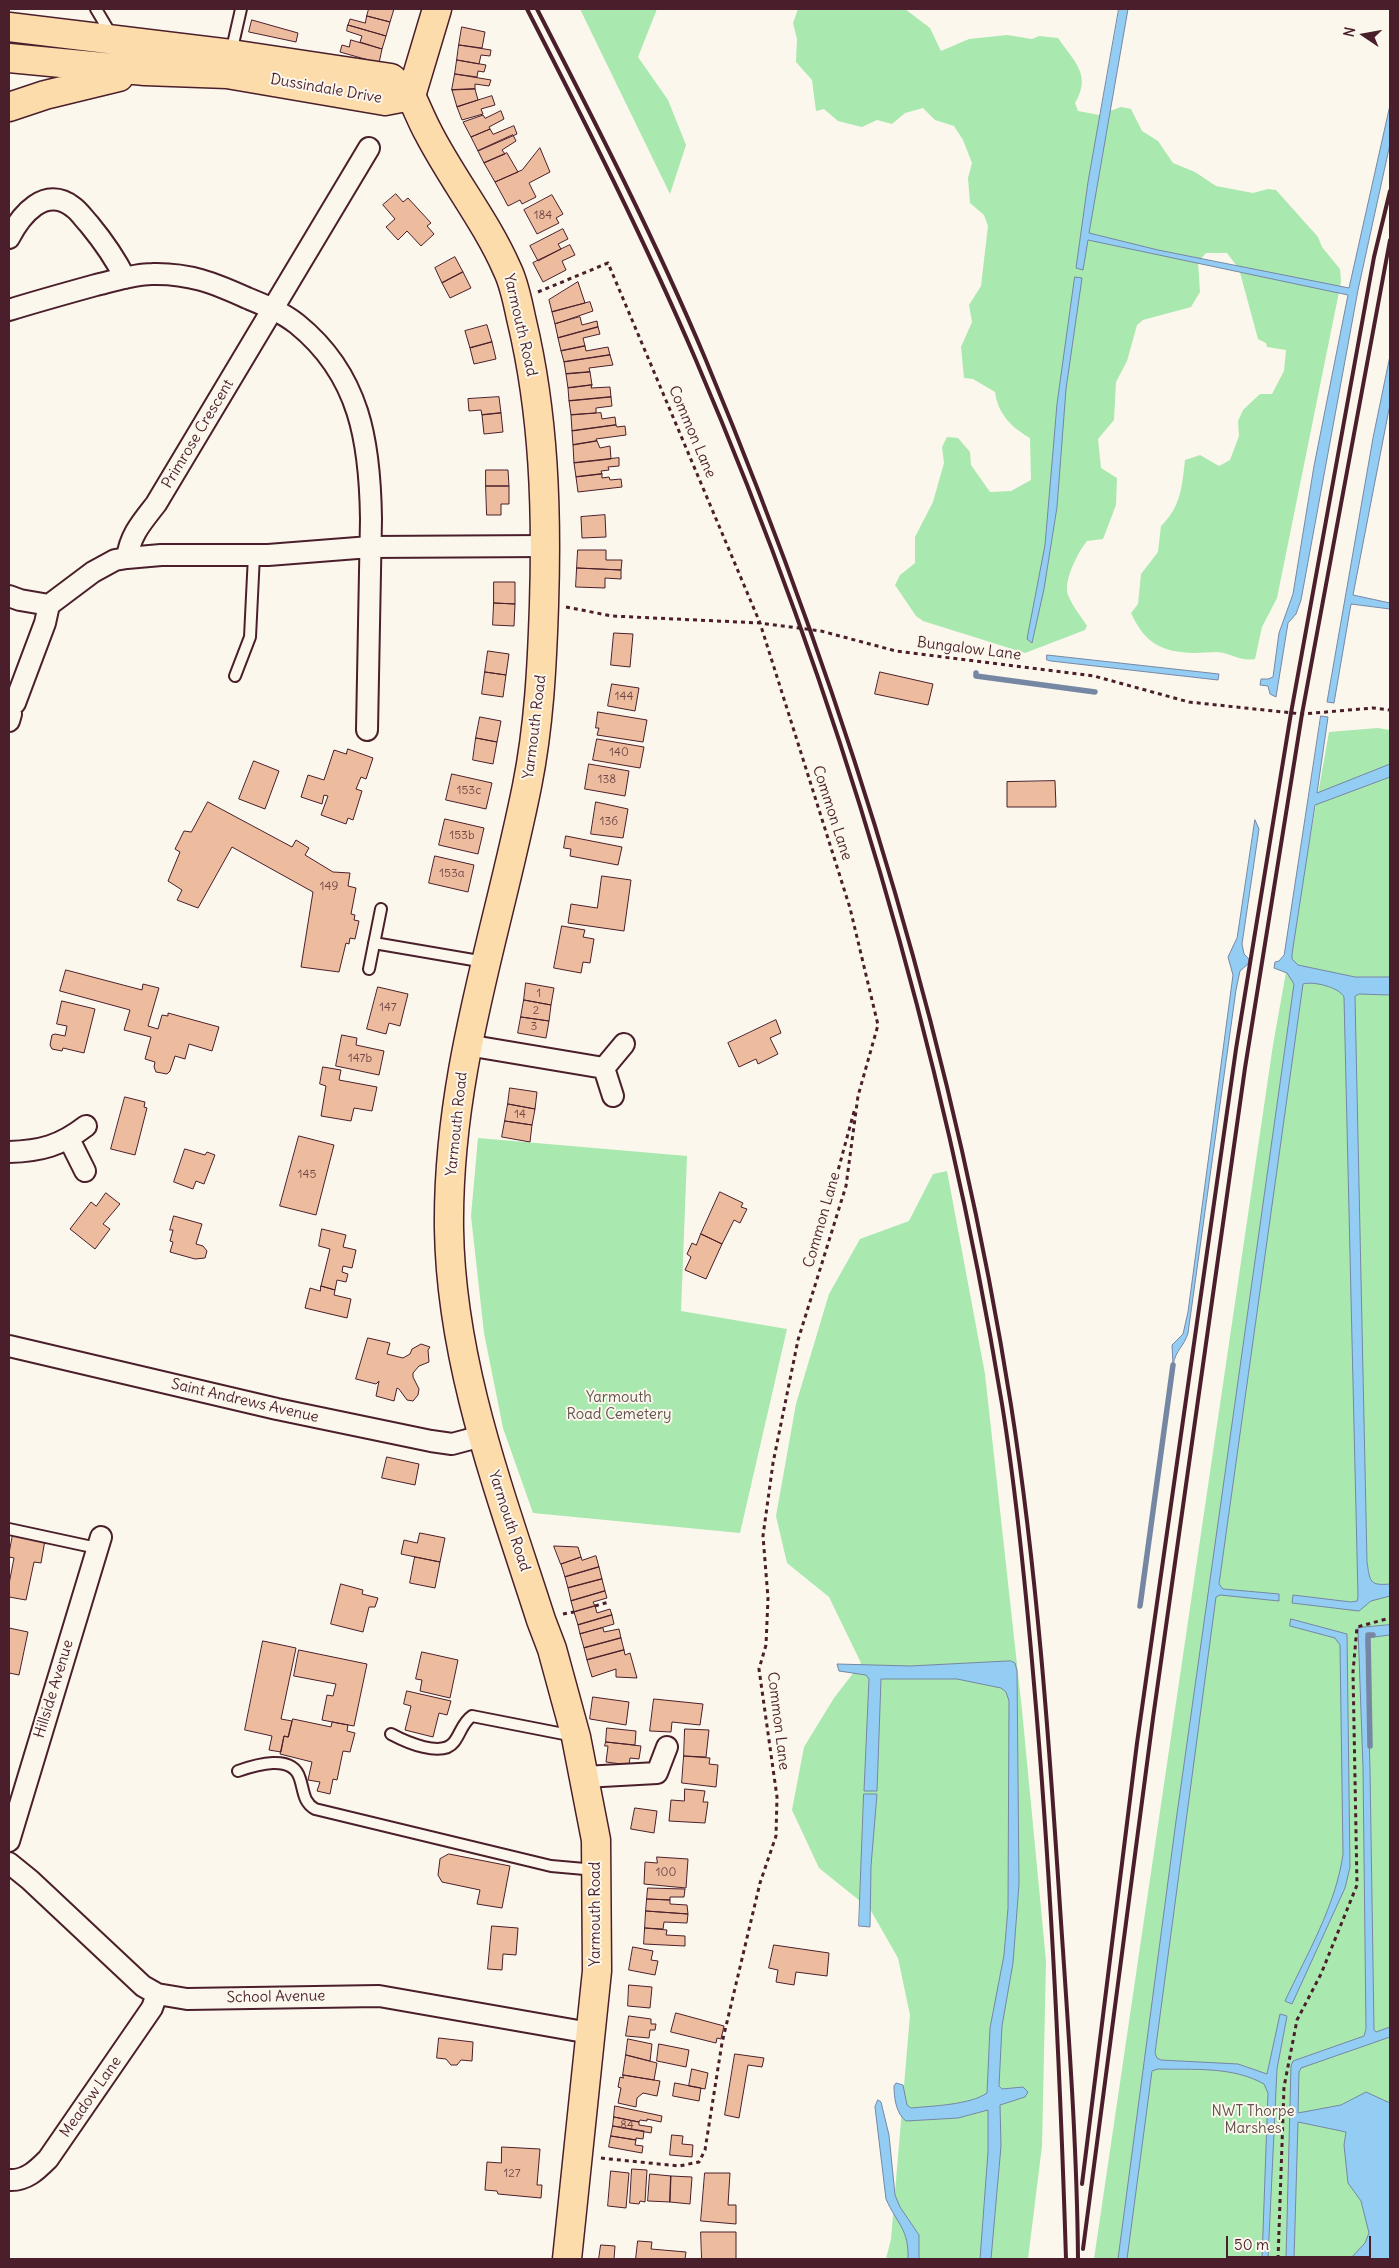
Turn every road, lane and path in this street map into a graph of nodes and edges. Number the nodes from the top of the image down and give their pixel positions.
1 (96, 9) edge
2 (241, 9) edge
3 (437, 9) edge
4 (9, 27) edge
5 (231, 54) junction
6 (130, 55) junction
7 (9, 58) edge
8 (411, 96) junction
9 (9, 107) edge
10 (369, 148) dead end
11 (9, 238) edge
12 (126, 278) junction
13 (517, 301) junction
14 (272, 309) junction
15 (9, 310) edge
16 (546, 546) junction
17 (370, 547) junction
18 (254, 555) junction
19 (126, 558) junction
20 (9, 596) edge
21 (544, 603) junction
22 (48, 605) junction
23 (760, 623) junction
24 (235, 676) dead end
25 (1390, 710) edge
26 (12, 713) edge
27 (367, 730) dead end
28 (381, 909) dead end
29 (374, 944) junction
30 (486, 962) junction
31 (369, 969) dead end
32 (624, 1044) dead end
33 (467, 1045) junction
34 (604, 1068) junction
35 (613, 1096) dead end
36 (858, 1096) junction
37 (86, 1126) dead end
38 (69, 1139) junction
39 (9, 1152) edge
40 (84, 1171) dead end
41 (830, 1200) dead end
42 (9, 1346) edge
43 (482, 1436) junction
44 (9, 1528) edge
45 (99, 1542) joint
46 (609, 1602) dead end
47 (595, 1606) dead end
48 (1390, 1618) edge
49 (391, 1734) dead end
50 (576, 1736) junction
51 (667, 1747) dead end
52 (238, 1770) dead end
53 (584, 1777) junction
54 (9, 1841) edge
55 (9, 1863) edge
56 (597, 1870) junction
57 (157, 1994) junction
58 (590, 2033) junction
59 (577, 2156) junction
60 (9, 2180) edge
61 (567, 2259) edge
62 (1278, 2259) edge

1 - 6 lane
2 - 5 lane
3 - 8 main road
4 - 6 main road, Dussindale Drive
5 - 6 main road, Dussindale Drive
5 - 8 main road, Dussindale Drive
6 - 7 main road, Dussindale Drive
6 - 8 main road, Dussindale Drive
6 - 9 main road
8 - 13 main road, Yarmouth Road
10 - 14 street, Primrose Crescent
11 - 12 street
12 - 14 street
12 - 15 street
13 - 16 main road, Yarmouth Road
13 - 23 path, Common Lane
14 - 17 street
14 - 19 street, Primrose Crescent
16 - 17 street
16 - 21 main road, Yarmouth Road
17 - 18 street
17 - 27 street
18 - 19 street
18 - 24 lane
19 - 22 street
20 - 22 street
21 - 23 path, Bungalow Lane
21 - 30 main road, Yarmouth Road
22 - 26 street
23 - 25 path, Bungalow Lane
23 - 36 path, Common Lane
28 - 29 lane
29 - 30 lane
29 - 31 lane
30 - 33 main road, Yarmouth Road
32 - 34 street
33 - 34 street
33 - 43 main road, Yarmouth Road
34 - 35 street
36 - 41 path
36 - 59 path, Common Lane
37 - 38 street
38 - 39 street
38 - 40 street
42 - 43 street, Saint Andrews Avenue
43 - 50 main road, Yarmouth Road
44 - 45 lane
45 - 54 street, Hillside Avenue
46 - 47 path
48 - 62 path
49 - 50 lane
50 - 53 main road, Yarmouth Road
51 - 53 street
52 - 56 lane
53 - 56 main road, Yarmouth Road
55 - 57 street, School Avenue
56 - 58 main road, Yarmouth Road
57 - 58 street, School Avenue
57 - 60 street, Meadow Lane
58 - 59 main road, Yarmouth Road
59 - 61 main road, Yarmouth Road

